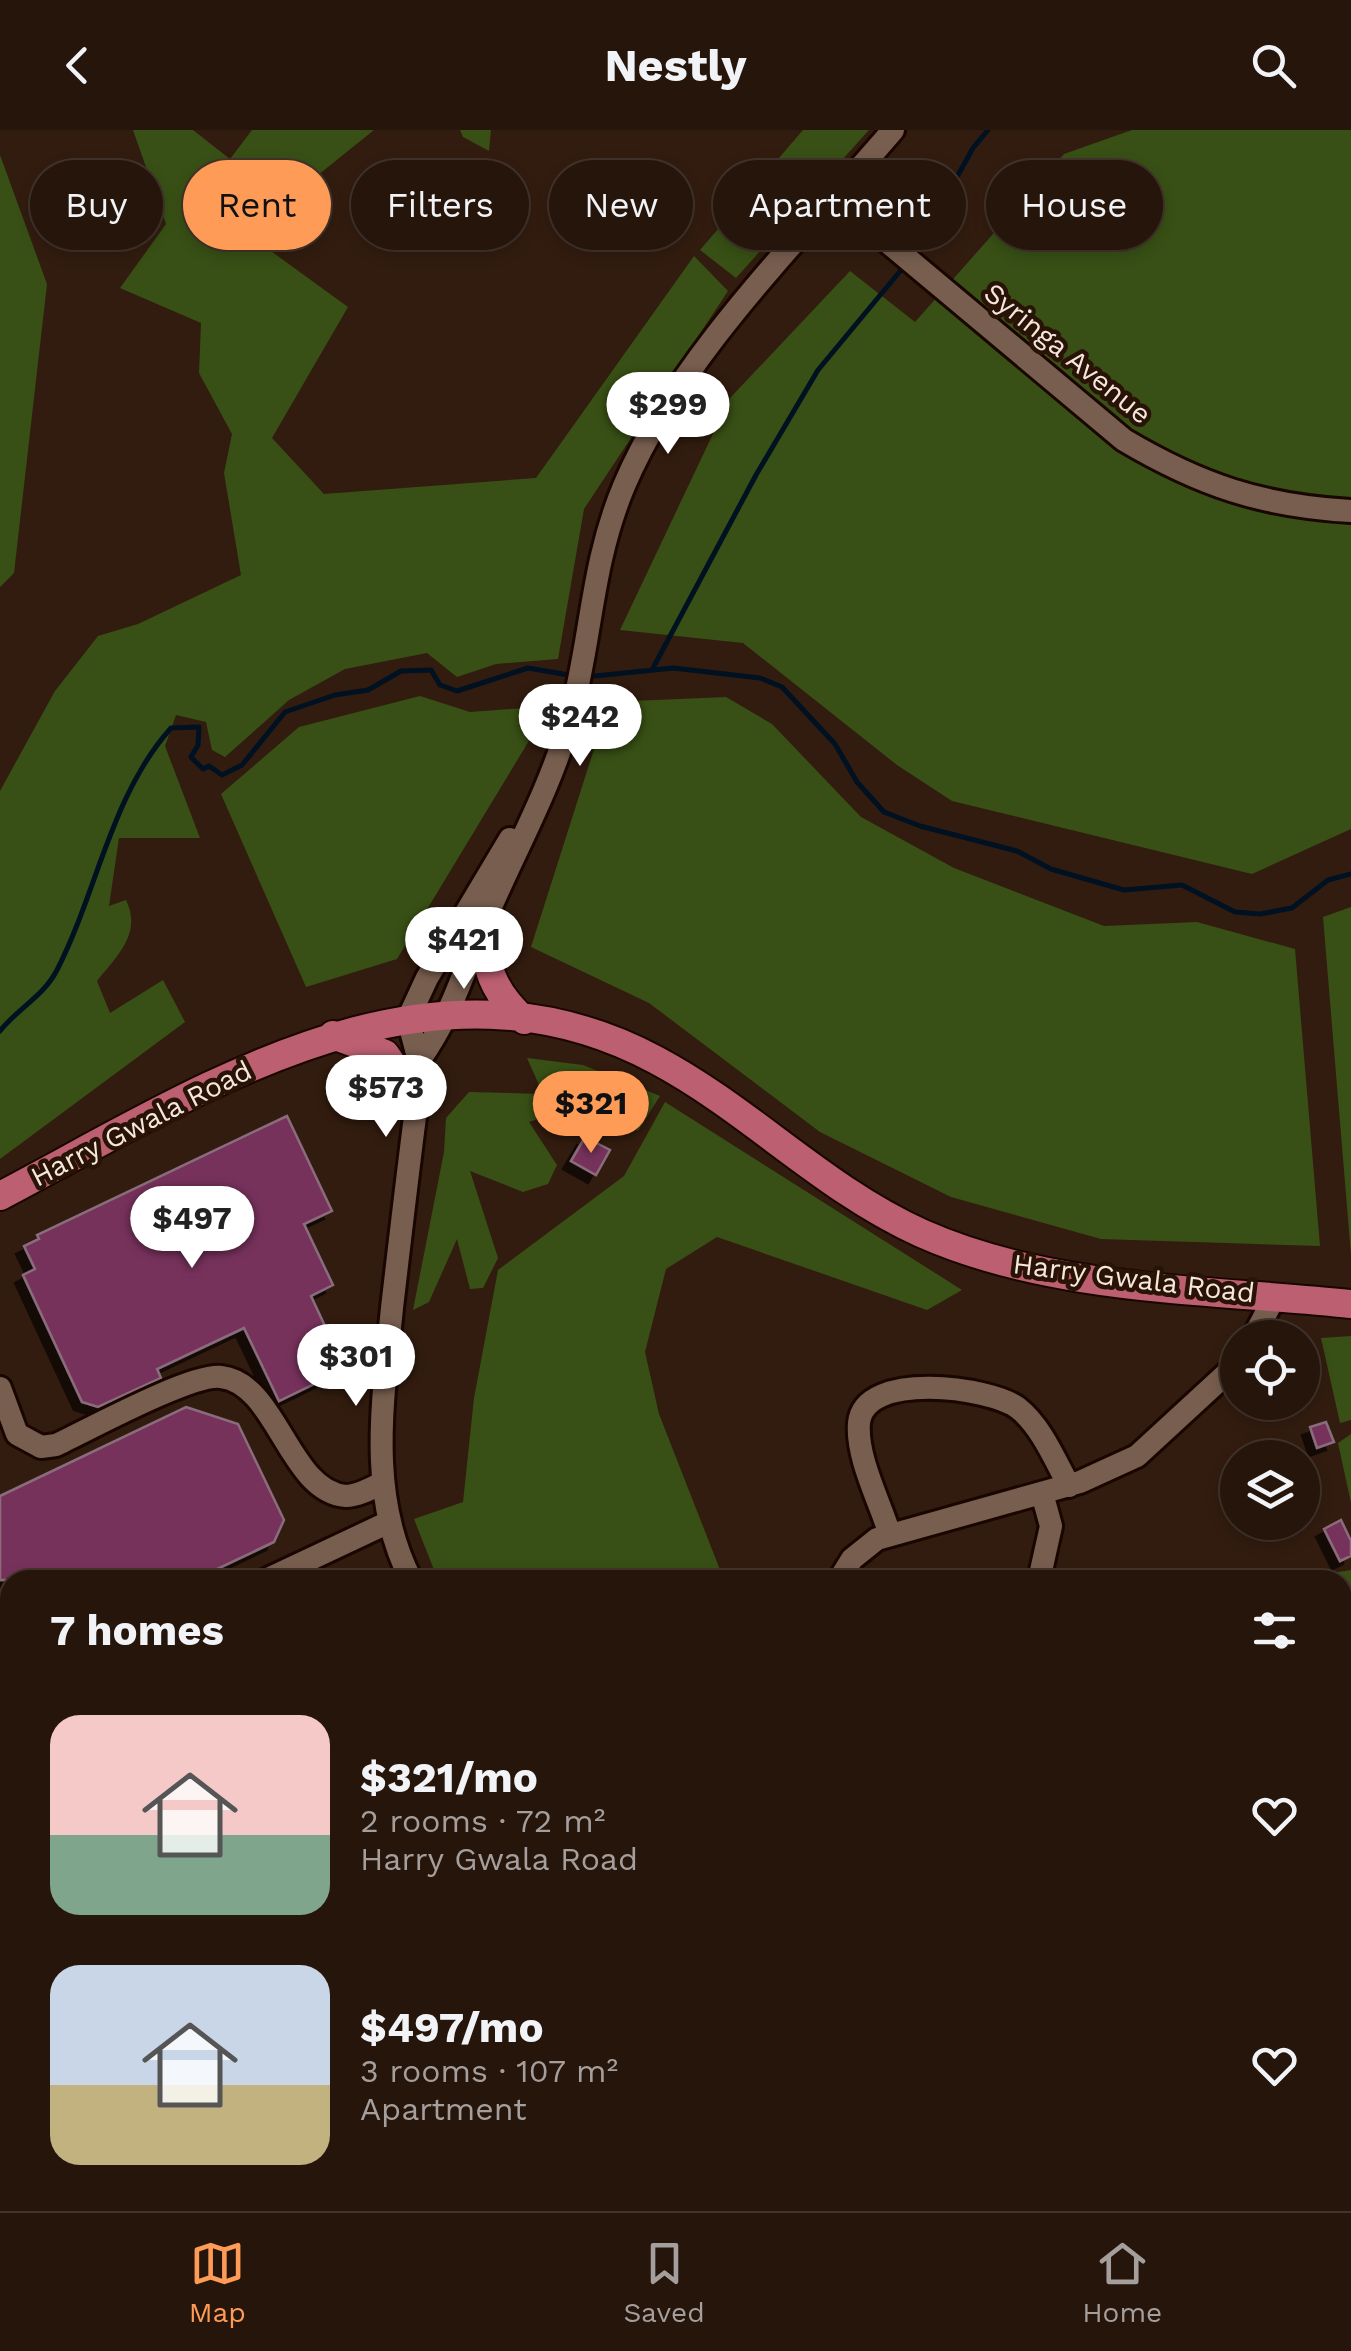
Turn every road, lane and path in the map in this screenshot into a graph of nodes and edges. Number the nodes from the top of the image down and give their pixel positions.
1 (893, 130) edge
2 (867, 160) edge
3 (791, 250) edge
4 (896, 250) edge
5 (1351, 512) edge
6 (528, 818) junction
7 (482, 926) junction
8 (448, 1018) junction
9 (408, 1020) junction
10 (524, 1020) junction
11 (333, 1035) junction
12 (419, 1061) junction
13 (417, 1101) junction
14 (0, 1196) edge
15 (1275, 1296) junction
16 (1351, 1304) edge
17 (1262, 1320) edge
18 (1220, 1381) edge
19 (0, 1388) edge
20 (382, 1483) junction
21 (1068, 1486) junction
22 (1042, 1493) junction
23 (389, 1522) junction
24 (890, 1535) junction
25 (287, 1570) edge
26 (408, 1570) edge
27 (847, 1570) edge
28 (1041, 1570) edge

1 - 2 street
3 - 6 street
4 - 5 street, Syringa Avenue
6 - 7 street
6 - 9 street
7 - 8 street
7 - 10 main road
8 - 9 main road, Harry Gwala Road
8 - 10 main road, Harry Gwala Road
8 - 12 street
9 - 11 main road, Harry Gwala Road
9 - 12 street
10 - 15 main road, Harry Gwala Road
11 - 13 main road
11 - 14 main road, Harry Gwala Road
12 - 13 street
13 - 20 street
15 - 16 main road, Harry Gwala Road
15 - 17 street
18 - 21 street
19 - 20 street
20 - 23 street
21 - 22 street
21 - 24 street
22 - 24 street
22 - 28 street
23 - 25 street
23 - 26 street
24 - 27 street

